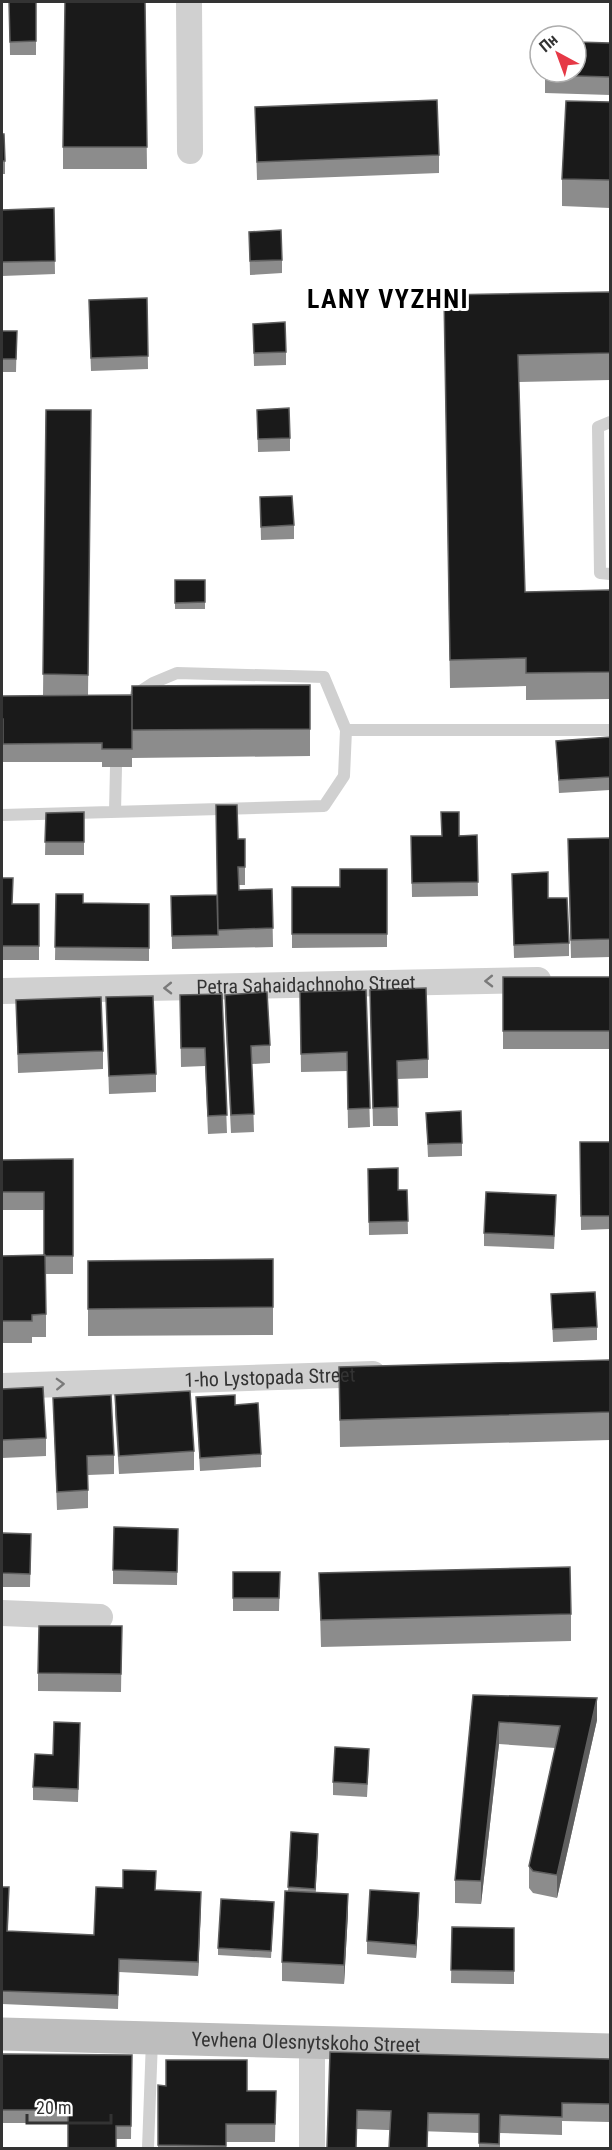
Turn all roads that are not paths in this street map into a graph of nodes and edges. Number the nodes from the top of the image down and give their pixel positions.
1 (189, 2) edge
2 (190, 152) dead end
3 (610, 422) edge
4 (610, 574) edge
5 (123, 706) edge
6 (346, 730) junction
7 (610, 730) edge
8 (116, 767) edge
9 (115, 812) junction
10 (2, 815) edge
11 (563, 980) edge
12 (2, 991) edge
13 (396, 1373) edge
14 (2, 1386) edge
15 (2, 1613) edge
16 (100, 1617) dead end
17 (2, 2034) edge
18 (152, 2038) junction
19 (312, 2043) junction
20 (610, 2050) edge
21 (148, 2148) edge
22 (312, 2148) edge

1 - 2 street
3 - 4 lane
5 - 6 lane
6 - 7 lane
6 - 9 lane
8 - 9 lane
9 - 10 lane
11 -> 12 street, Petra Sahaidachnoho Street
14 -> 13 street, 1-ho Lystopada Street
15 - 16 street
17 - 18 street, Yevhena Olesnytskoho Street
18 - 19 street, Yevhena Olesnytskoho Street
18 - 21 lane
19 - 20 street, Yevhena Olesnytskoho Street
19 - 22 street

